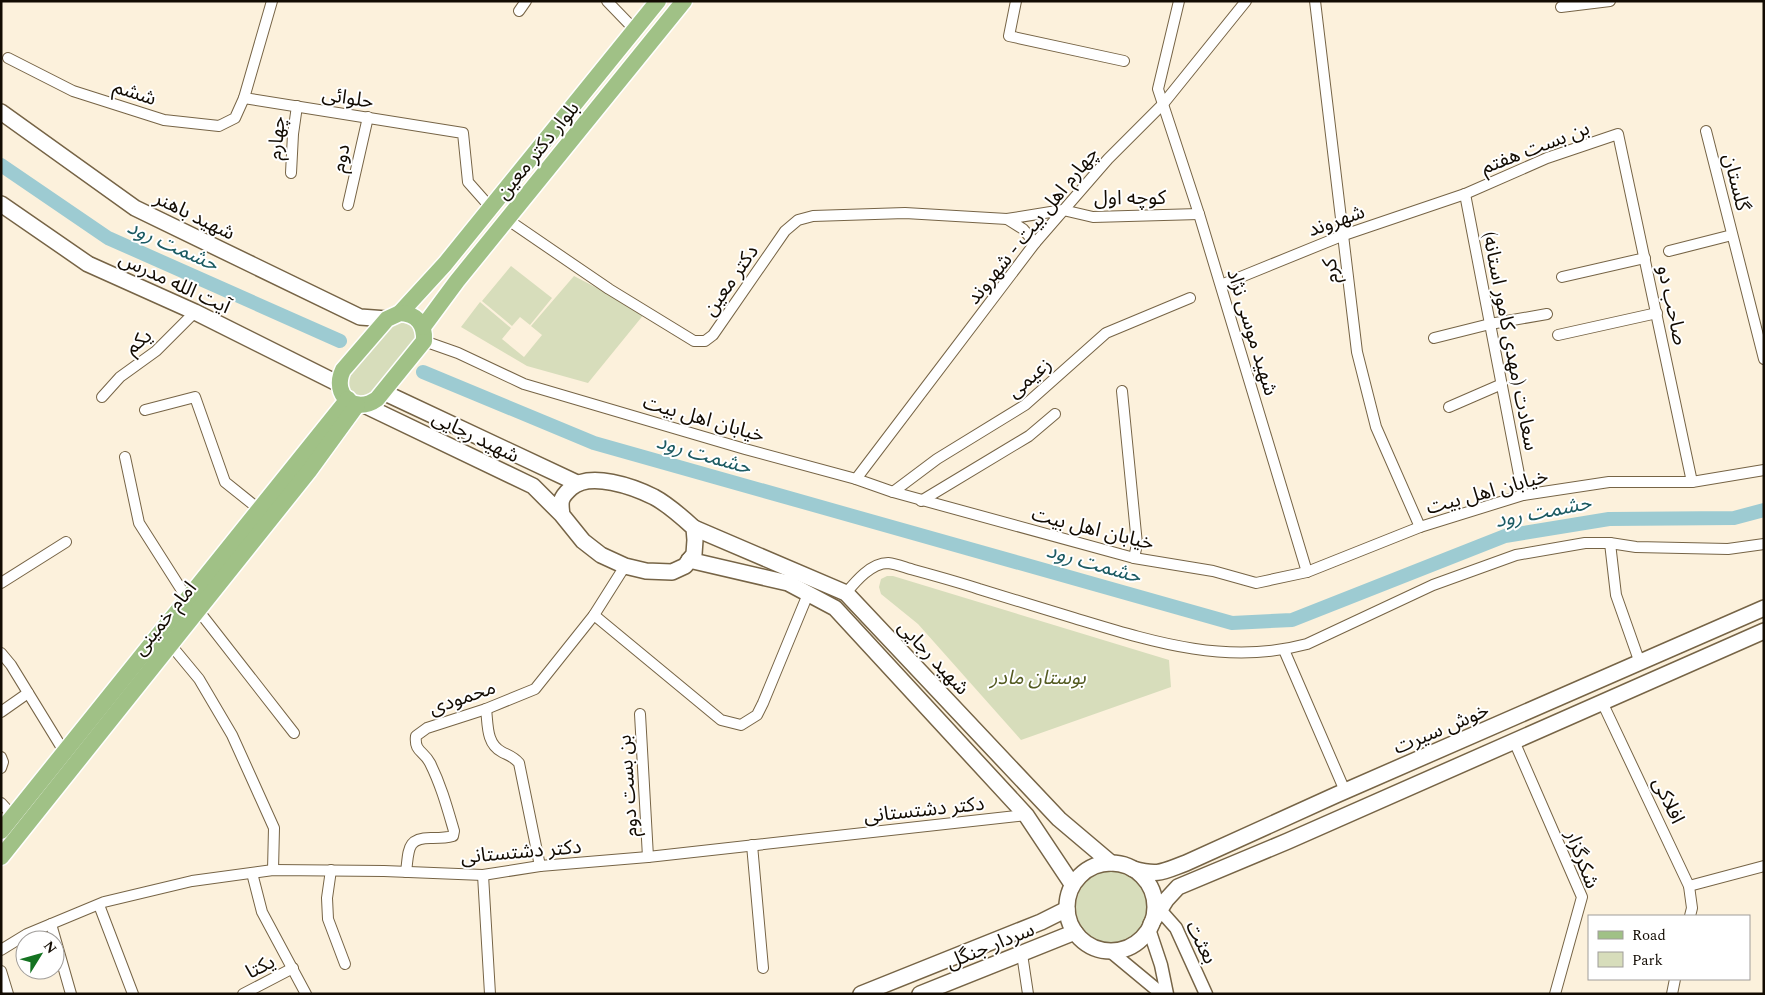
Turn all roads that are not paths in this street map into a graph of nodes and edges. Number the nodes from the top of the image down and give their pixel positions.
1 (272, 1) edge
2 (526, 1) edge
3 (607, 1) edge
4 (658, 1) edge
5 (684, 1) edge
6 (1016, 1) edge
7 (1179, 1) edge
8 (1246, 1) edge
9 (1315, 1) edge
10 (1610, 1) edge
11 (1561, 7) edge
12 (519, 10) dead end
13 (635, 30) junction
14 (8, 58) dead end
15 (1124, 61) dead end
16 (244, 98) junction
17 (1163, 104) junction
18 (297, 106) junction
19 (1, 112) edge
20 (368, 117) junction
21 (1706, 131) dead end
22 (1618, 134) joint
23 (291, 173) dead end
24 (1465, 194) junction
25 (1, 204) edge
26 (348, 205) dead end
27 (491, 208) junction
28 (1063, 210) junction
29 (1199, 214) junction
30 (1006, 219) junction
31 (508, 220) junction
32 (1732, 234) junction
33 (1344, 235) junction
34 (1035, 243) junction
35 (1669, 251) dead end
36 (1646, 258) junction
37 (1562, 277) dead end
38 (1221, 285) junction
39 (1190, 298) dead end
40 (195, 312) junction
41 (1657, 313) junction
42 (1548, 314) dead end
43 (394, 316) junction
44 (1490, 324) junction
45 (424, 334) junction
46 (1558, 335) dead end
47 (1434, 338) dead end
48 (1764, 359) edge
49 (339, 384) junction
50 (1502, 384) junction
51 (1122, 391) dead end
52 (383, 392) junction
53 (102, 397) dead end
54 (356, 403) junction
55 (1449, 407) dead end
56 (145, 410) dead end
57 (1055, 414) dead end
58 (125, 457) dead end
59 (1764, 470) edge
60 (856, 479) junction
61 (1692, 482) junction
62 (577, 483) junction
63 (893, 492) junction
64 (1523, 495) junction
65 (922, 500) junction
66 (260, 510) junction
67 (562, 515) junction
68 (1420, 526) junction
69 (694, 528) junction
70 (66, 542) dead end
71 (1610, 543) junction
72 (1764, 544) edge
73 (1134, 558) junction
74 (690, 560) junction
75 (625, 566) junction
76 (1308, 572) junction
77 (1, 583) edge
78 (846, 593) junction
79 (808, 594) junction
80 (193, 605) junction
81 (1764, 608) edge
82 (594, 616) junction
83 (1764, 632) edge
84 (170, 644) junction
85 (1284, 650) junction
86 (1, 653) edge
87 (1640, 663) junction
88 (28, 693) junction
89 (1602, 702) junction
90 (486, 708) junction
91 (1, 712) edge
92 (640, 714) dead end
93 (294, 733) dead end
94 (1514, 741) junction
95 (65, 753) junction
96 (1, 757) edge
97 (1, 768) edge
98 (1345, 791) junction
99 (1, 803) edge
100 (1026, 815) junction
101 (13, 816) junction
102 (1, 831) edge
103 (1249, 834) junction
104 (752, 845) junction
105 (1257, 854) junction
106 (1, 857) edge
107 (648, 857) junction
108 (1111, 863) junction
109 (540, 866) junction
110 (1764, 866) edge
111 (1133, 869) junction
112 (273, 870) junction
113 (331, 870) junction
114 (406, 872) junction
115 (252, 873) junction
116 (483, 875) junction
117 (1072, 884) junction
118 (1689, 886) junction
119 (99, 905) junction
120 (1067, 909) junction
121 (1160, 910) junction
122 (1690, 915) edge
123 (51, 924) junction
124 (1150, 927) junction
125 (1075, 932) junction
126 (1, 950) edge
127 (1110, 951) junction
128 (1022, 954) junction
129 (345, 964) dead end
130 (292, 968) junction
131 (763, 968) dead end
132 (1, 971) edge
133 (1675, 980) edge
134 (8, 994) edge
135 (71, 994) edge
136 (133, 994) edge
137 (243, 994) edge
138 (306, 994) edge
139 (490, 994) edge
140 (861, 994) edge
141 (920, 994) edge
142 (1028, 994) edge
143 (1162, 994) edge
144 (1167, 994) edge
145 (1206, 994) edge
146 (1555, 994) edge
147 (1672, 994) edge

1 - 16 street
2 - 12 street
3 - 13 street
4 - 13 main road, بلوار دکتر معین
5 - 31 main road, بلوار دکتر معین
6 - 15 street
7 - 17 street, شهید موسی نژاد
8 - 17 street, چهارم اهل بیت - شهروند
9 - 33 street, کرم
10 - 11 street
13 - 27 main road, بلوار دکتر معین
14 - 16 street, ششم
16 - 18 street, حلوائی
17 - 28 street, چهارم اهل بیت - شهروند
17 - 29 street, شهید موسی نژاد
18 - 20 street, حلوائی
18 - 23 street, چهارم
19 - 43 main road, شهید باهنر
20 - 26 street, دوم
20 - 27 street, حلوائی
21 - 32 street, گلستان
22 - 24 street, بن بست هفتم
22 - 36 street, صاحب دو
24 - 33 street, شهروند
24 - 44 street, سعادت (مهدی کامور استانه)
25 - 40 main road, آیت الله مدرس
27 - 43 main road, بلوار دکتر معین
28 - 29 street, کوچه اول
28 - 30 street, دکتر معین
28 - 34 street, چهارم اهل بیت - شهروند
29 - 38 street, شهید موسی نژاد
30 - 31 street, دکتر معین
30 - 34 street
31 - 45 main road, بلوار دکتر معین
32 - 35 street
32 - 48 street, گلستان
33 - 38 street, شهروند
33 - 68 street, کرم
34 - 60 street, چهارم اهل بیت - شهروند
36 - 37 street
36 - 41 street, صاحب دو
38 - 76 street, شهید موسی نژاد
39 - 63 street, زعیمی
40 - 49 main road, آیت الله مدرس
40 - 53 street, یکم
41 - 46 street
41 - 61 street, صاحب دو
42 - 44 street
43 - 45 main road
43 - 49 main road, بلوار دکتر معین
44 - 47 street
44 - 50 street, سعادت (مهدی کامور استانه)
45 - 52 main road, بلوار دکتر معین
45 - 60 street, خیابان اهل بیت
49 - 54 main road
50 - 55 street
50 - 64 street, سعادت (مهدی کامور استانه)
51 - 73 street
52 - 54 main road, بلوار دکتر معین
52 - 62 main road, شهید رجایی
54 - 66 main road, امام خمینی
54 - 67 main road, شهید رجایی
54 - 80 main road, امام خمینی
56 - 66 street
57 - 65 street
58 - 80 street
59 - 61 street, خیابان اهل بیت
60 - 63 street, خیابان اهل بیت
61 - 64 street, خیابان اهل بیت
62 - 67 main road
62 - 69 main road, شهید رجایی
63 - 65 street, خیابان اهل بیت
64 - 68 street, خیابان اهل بیت
65 - 73 street, خیابان اهل بیت
66 - 80 main road, امام خمینی
67 - 75 main road, شهید رجایی
68 - 76 street, خیابان اهل بیت
69 - 74 main road
69 - 78 main road, شهید رجایی
70 - 77 street
71 - 72 street
71 - 85 street
71 - 87 street
73 - 76 street, خیابان اهل بیت
74 - 75 main road, شهید رجایی
74 - 79 main road, شهید رجایی
75 - 82 street, محمودی
78 - 85 street
78 - 108 main road, شهید رجایی
79 - 82 street
79 - 100 main road, شهید رجایی
80 - 84 main road, امام خمینی
80 - 93 street
80 - 95 main road, امام خمینی
81 - 87 main road, خوش سیرت
82 - 90 street, محمودی
83 - 89 main road, خوش سیرت
84 - 106 main road, امام خمینی
84 - 112 street
85 - 98 street
86 - 88 street
87 - 98 main road, خوش سیرت
88 - 91 street
88 - 95 street
89 - 94 main road, خوش سیرت
89 - 118 street, افلاکی
90 - 109 street
90 - 114 street, محمودی
92 - 107 street, بن بست دوم
94 - 105 main road, خوش سیرت
94 - 146 street, شکرگزار
95 - 101 main road, امام خمینی
96 - 97 street
98 - 103 main road, خوش سیرت
99 - 101 street
100 - 104 street, دکتر دشتستانی
100 - 117 main road, شهید رجایی
101 - 102 main road, امام خمینی
103 - 105 main road
103 - 111 main road, خوش سیرت
104 - 107 street, دکتر دشتستانی
104 - 131 street
105 - 121 main road, خوش سیرت
107 - 109 street, دکتر دشتستانی
108 - 111 main road
108 - 117 main road
109 - 116 street, دکتر دشتستانی
110 - 118 street
111 - 124 main road
112 - 113 street, دکتر دشتستانی
112 - 115 street, دکتر دشتستانی
113 - 114 street, دکتر دشتستانی
113 - 129 street
114 - 116 street, دکتر دشتستانی
115 - 119 street, دکتر دشتستانی
115 - 130 street
116 - 139 street
117 - 120 main road
118 - 122 street, افلاکی
119 - 123 street, دکتر دشتستانی
119 - 136 street
120 - 125 main road
120 - 140 main road
121 - 124 main road, خوش سیرت
121 - 145 street, بعثت
123 - 126 street, دکتر دشتستانی
123 - 135 street
124 - 127 main road
124 - 144 street
125 - 127 main road
125 - 128 main road, سردار جنگل
127 - 143 street
128 - 141 main road, سردار جنگل
128 - 142 street
130 - 137 street, یکتا
130 - 138 street
132 - 134 street
133 - 147 street

